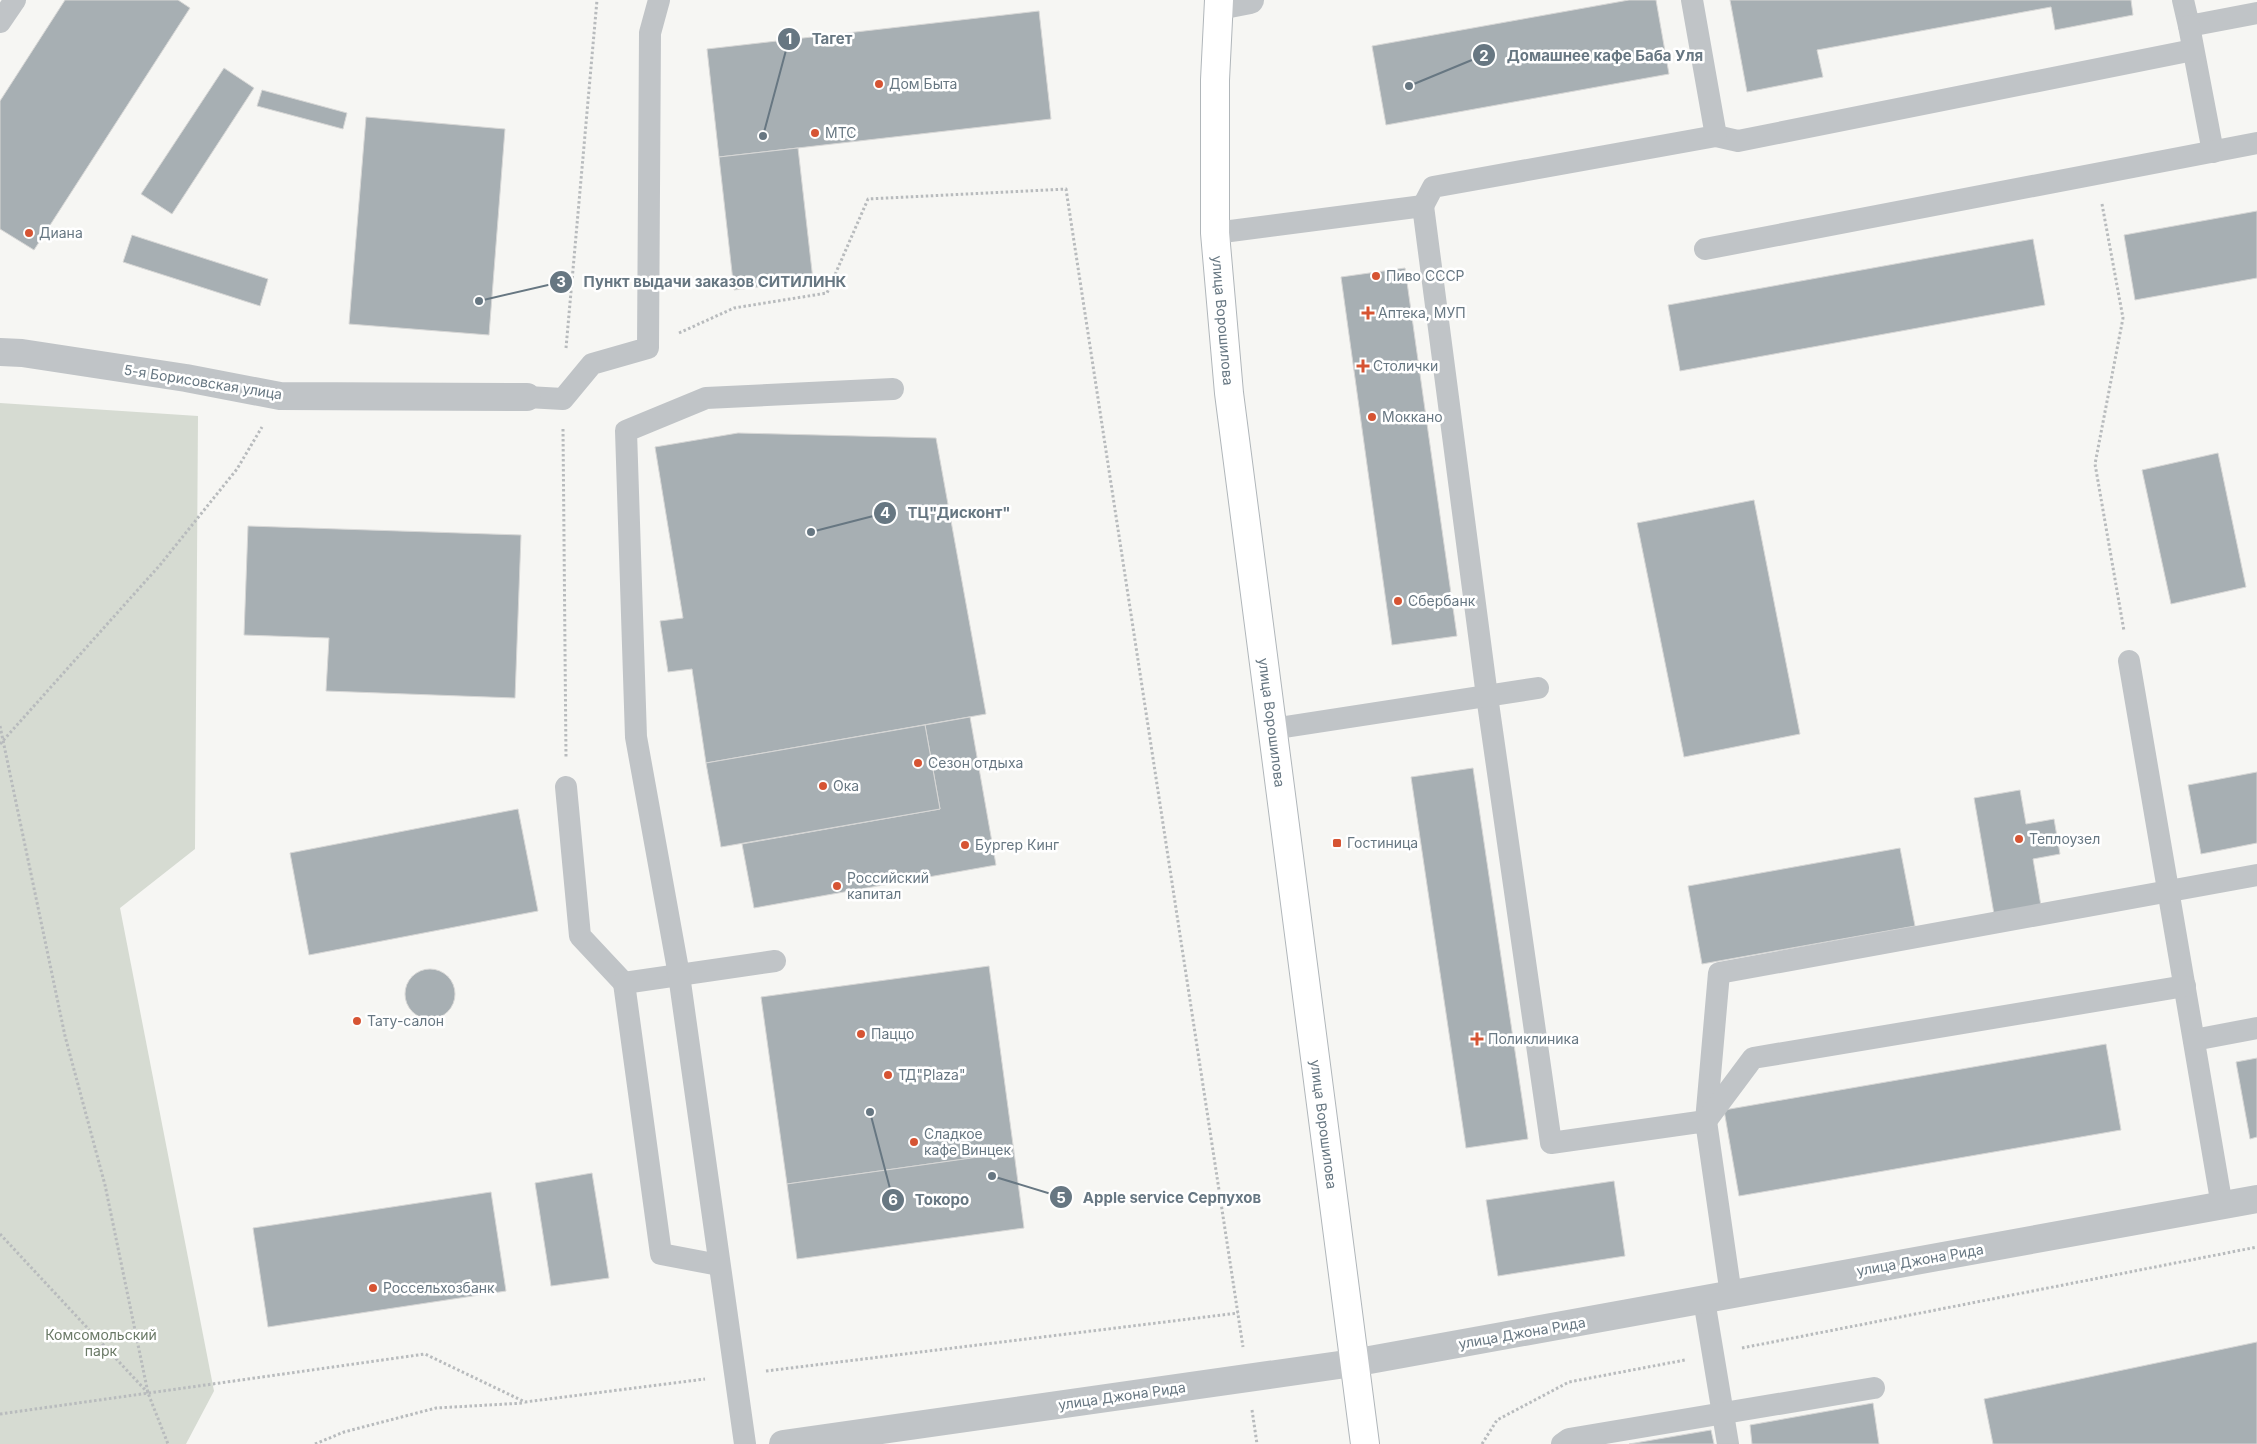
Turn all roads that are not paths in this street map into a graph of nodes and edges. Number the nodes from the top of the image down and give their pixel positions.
1 (15, 0) edge
2 (659, 0) edge
3 (1250, 0) edge
4 (1692, 0) edge
5 (2183, 0) edge
6 (1219, 3) edge
7 (2257, 13) edge
8 (0, 22) edge
9 (2189, 26) junction
10 (2193, 50) junction
11 (1716, 136) junction
12 (2257, 143) edge
13 (2213, 152) junction
14 (1422, 206) junction
15 (1215, 233) junction
16 (1705, 249) dead end
17 (0, 352) edge
18 (893, 389) dead end
19 (527, 397) joint
20 (2129, 661) road end
21 (1538, 688) dead end
22 (1487, 696) junction
23 (1272, 729) junction
24 (566, 788) dead end
25 (2257, 874) edge
26 (2168, 891) junction
27 (775, 961) dead end
28 (679, 975) junction
29 (624, 983) junction
30 (2184, 986) junction
31 (2257, 1028) edge
32 (2194, 1040) junction
33 (1706, 1121) junction
34 (2257, 1199) edge
35 (2222, 1206) junction
36 (718, 1265) junction
37 (1731, 1294) junction
38 (1704, 1300) junction
39 (1353, 1363) junction
40 (1874, 1388) dead end
41 (1723, 1414) junction
42 (745, 1444) edge
43 (782, 1444) edge
44 (1364, 1444) edge
45 (1562, 1444) edge
46 (1728, 1444) edge

1 - 8 lane
2 - 19 lane
3 - 6 street
4 - 11 lane
5 - 9 lane
6 - 15 main road, улица Ворошилова
7 - 9 lane
9 - 10 lane
10 - 11 lane
10 - 13 lane
11 - 14 lane
12 - 13 lane
13 - 16 lane
14 - 15 lane
14 - 22 lane
15 - 23 main road, улица Ворошилова
17 - 19 street, 5-я Борисовская улица
18 - 28 lane
20 - 26 lane
21 - 22 lane
22 - 23 lane
22 - 33 lane
23 - 39 main road, улица Ворошилова
24 - 29 lane
25 - 26 lane
26 - 30 lane
26 - 33 lane
27 - 28 lane
28 - 29 lane
28 - 36 lane
29 - 36 lane
30 - 32 lane
30 - 33 lane
31 - 32 lane
32 - 35 lane
33 - 37 lane
34 - 35 street, улица Джона Рида
35 - 37 street, улица Джона Рида
36 - 42 lane
37 - 38 street, улица Джона Рида
38 - 39 street, улица Джона Рида
38 - 41 lane
39 - 43 street, улица Джона Рида
39 - 44 main road, улица Ворошилова
40 - 41 lane
41 - 45 lane
41 - 46 lane

